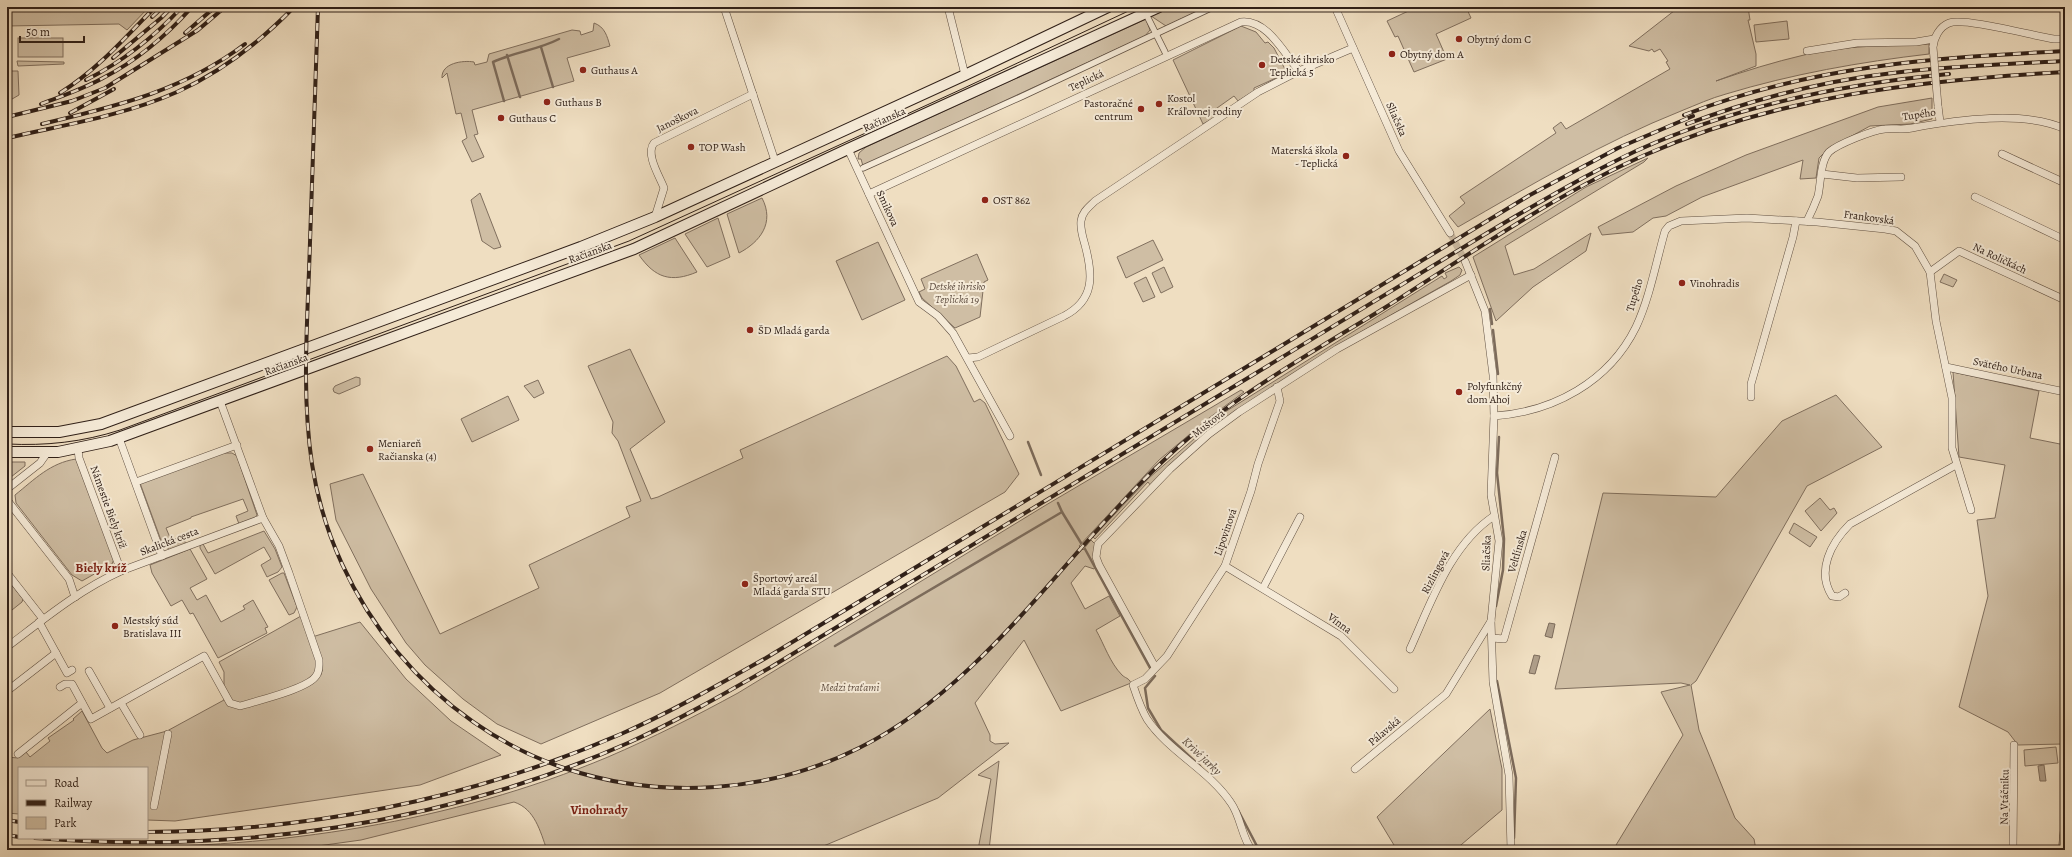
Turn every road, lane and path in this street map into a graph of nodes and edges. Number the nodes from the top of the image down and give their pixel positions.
1 (724, 7) edge
2 (948, 7) edge
3 (1108, 7) edge
4 (1159, 7) edge
5 (1213, 7) edge
6 (1335, 7) edge
7 (1148, 18) dead end
8 (1156, 33) junction
9 (2065, 39) edge
10 (1934, 40) junction
11 (1353, 48) junction
12 (1806, 51) dead end
13 (1165, 52) dead end
14 (1299, 71) junction
15 (965, 75) junction
16 (753, 94) junction
17 (1940, 122) junction
18 (2065, 130) edge
19 (848, 148) junction
20 (2002, 154) dead end
21 (775, 161) junction
22 (863, 168) dead end
23 (1822, 174) junction
24 (1901, 176) dead end
25 (2065, 183) edge
26 (869, 194) junction
27 (1975, 197) dead end
28 (655, 217) junction
29 (1796, 221) junction
30 (1807, 221) junction
31 (1450, 233) tunnel mouth
32 (2065, 240) edge
33 (1465, 261) tunnel mouth
34 (1930, 272) junction
35 (1471, 275) junction
36 (2065, 300) edge
37 (968, 358) junction
38 (1946, 367) junction
39 (1277, 387) junction
40 (2065, 392) edge
41 (1750, 397) dead end
42 (220, 401) junction
43 (1494, 416) junction
44 (7, 432) edge
45 (1010, 436) dead end
46 (119, 438) junction
47 (236, 445) junction
48 (78, 449) junction
49 (7, 452) edge
50 (47, 453) junction
51 (1555, 458) dead end
52 (1956, 465) junction
53 (136, 482) junction
54 (7, 489) edge
55 (7, 500) edge
56 (1971, 510) dead end
57 (1494, 516) junction
58 (1300, 517) dead end
59 (263, 518) junction
60 (162, 556) junction
61 (1225, 566) junction
62 (121, 571) junction
63 (7, 573) edge
64 (1263, 588) junction
65 (1845, 593) dead end
66 (75, 597) junction
67 (1491, 620) junction
68 (41, 621) junction
69 (1492, 638) junction
70 (7, 647) edge
71 (1410, 649) dead end
72 (56, 654) junction
73 (1155, 667) junction
74 (72, 670) dead end
75 (90, 672) dead end
76 (60, 687) dead end
77 (1394, 689) dead end
78 (7, 691) edge
79 (82, 703) junction
80 (121, 703) junction
81 (2064, 705) edge
82 (110, 708) junction
83 (2065, 723) edge
84 (168, 734) dead end
85 (140, 735) dead end
86 (2014, 745) dead end
87 (18, 754) dead end
88 (1355, 769) dead end
89 (154, 806) dead end
90 (2065, 821) edge
91 (1252, 850) edge
92 (1511, 850) edge
93 (2013, 850) edge
94 (2062, 850) edge

1 - 16 street
2 - 15 street
3 - 15 main road, Račianska
4 - 19 main road, Račianska
5 - 8 street
6 - 11 street, Sliačska
7 - 8 street
8 - 13 street
8 - 22 street
9 - 10 street
10 - 12 street
10 - 17 street, bridge
11 - 14 street
11 - 31 street, Sliačska
14 - 26 street, Teplická
14 - 37 street
15 - 21 main road, Račianska
16 - 21 street
16 - 28 street, Janoškova
17 - 18 street, Tupého
17 - 23 street, Tupého
19 - 26 street, Smikova
19 - 42 main road, Račianska
20 - 25 street
21 - 28 main road, Račianska
23 - 24 street
23 - 30 street, Tupého
26 - 37 street, Smikova
27 - 32 street
28 - 44 main road, Račianska
29 - 30 street, Frankovská
29 - 41 street
29 - 43 street, Tupého
30 - 34 street, Frankovská
33 - 35 street, Sliačska
34 - 36 street, Na Roličkách
34 - 38 street, Frankovská
35 - 39 street, Muštová
35 - 43 street, Sliačska
37 - 45 street, Smikova
38 - 40 street, Svätého Urbana
38 - 52 street, Frankovská
39 - 61 street, Lipovinová
39 - 73 street, Muštová
42 - 46 main road, Račianska
42 - 47 street
43 - 57 street, Sliačska
46 - 48 main road, Račianska
46 - 53 street
47 - 53 street
47 - 59 street
48 - 50 main road, Račianska
48 - 62 street, Námestie Biely kríž
49 - 50 main road, Račianska
50 - 54 street
51 - 69 street, Veltlínska
52 - 56 street, Frankovská
52 - 65 street
53 - 60 street
55 - 66 street
57 - 67 street, Sliačska
57 - 71 street, Rizlingová
58 - 64 street
59 - 60 street, Skalická cesta
59 - 80 street
60 - 62 street, Skalická cesta
61 - 64 street, Vínna
61 - 73 street, Lipovinová
62 - 66 street, Skalická cesta
63 - 68 street
64 - 77 street, Vínna
66 - 68 street, Skalická cesta
67 - 69 street, Sliačska
67 - 88 street, Pálavská
68 - 70 street, Skalická cesta
68 - 72 street
69 - 92 street, Sliačska
72 - 74 street
72 - 78 street
73 - 91 street, Lipovinová
75 - 82 street
76 - 79 street
79 - 82 street
79 - 87 street
80 - 82 street
80 - 85 street
81 - 83 street
84 - 89 street
86 - 93 street, Na Vtáčniku
90 - 94 street

